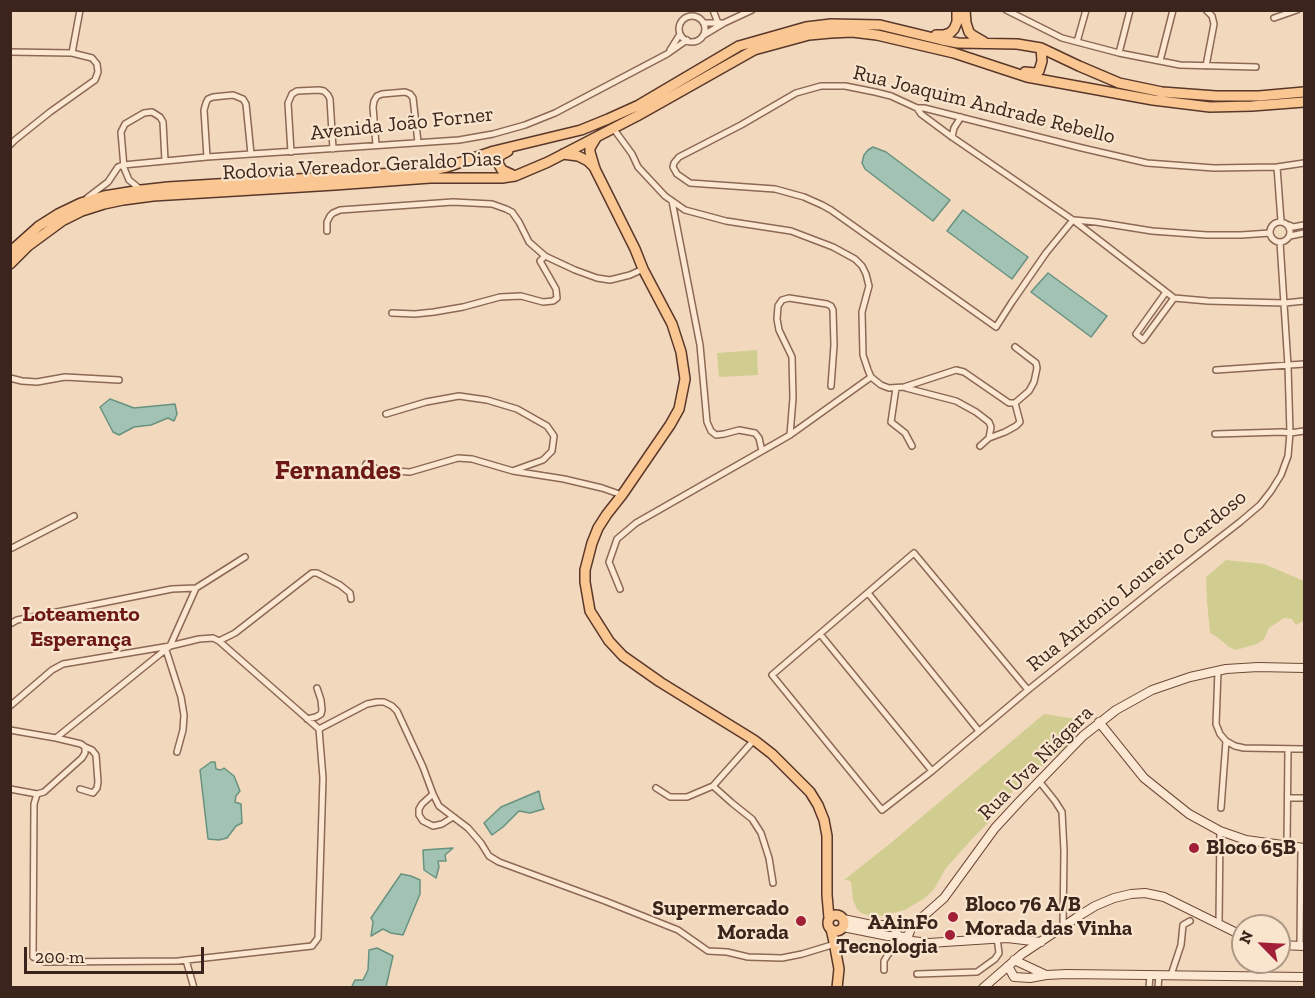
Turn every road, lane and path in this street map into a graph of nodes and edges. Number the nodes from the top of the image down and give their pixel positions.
1 (80, 10) edge
2 (680, 10) edge
3 (713, 10) edge
4 (752, 10) edge
5 (957, 10) edge
6 (973, 10) edge
7 (1086, 10) edge
8 (1130, 10) edge
9 (1173, 10) edge
10 (1206, 10) edge
11 (1297, 10) edge
12 (1008, 11) edge
13 (965, 15) edge
14 (684, 18) junction
15 (1274, 18) dead end
16 (704, 23) junction
17 (721, 23) junction
18 (680, 34) junction
19 (918, 34) junction
20 (704, 35) junction
21 (687, 40) junction
22 (1077, 42) junction
23 (989, 44) junction
24 (1041, 48) junction
25 (10, 52) edge
26 (1119, 52) junction
27 (72, 53) junction
28 (667, 54) junction
29 (1160, 61) junction
30 (1206, 66) junction
31 (1256, 67) dead end
32 (1008, 71) junction
33 (1305, 92) edge
34 (1305, 102) edge
35 (917, 108) junction
36 (961, 117) junction
37 (613, 128) junction
38 (10, 133) edge
39 (598, 136) junction
40 (952, 137) junction
41 (13, 142) edge
42 (417, 142) junction
43 (521, 144) junction
44 (376, 145) junction
45 (333, 149) junction
46 (291, 152) junction
47 (251, 154) junction
48 (563, 154) junction
49 (207, 158) junction
50 (165, 161) junction
51 (1305, 163) edge
52 (123, 165) junction
53 (1277, 167) junction
54 (595, 169) junction
55 (515, 176) junction
56 (141, 189) junction
57 (672, 201) junction
58 (81, 203) junction
59 (1073, 220) junction
60 (1281, 221) junction
61 (1288, 225) junction
62 (1305, 225) edge
63 (327, 231) dead end
64 (1270, 233) junction
65 (1305, 233) edge
66 (1290, 236) junction
67 (1280, 242) junction
68 (10, 252) edge
69 (545, 256) junction
70 (10, 264) edge
71 (643, 269) junction
72 (1167, 292) junction
73 (1174, 298) junction
74 (1305, 301) edge
75 (1285, 303) junction
76 (392, 313) dead end
77 (1015, 347) dead end
78 (1305, 364) edge
79 (1288, 366) junction
80 (1216, 370) dead end
81 (872, 377) junction
82 (10, 378) edge
83 (119, 380) dead end
84 (831, 386) dead end
85 (904, 387) junction
86 (896, 388) junction
87 (1015, 403) junction
88 (386, 414) dead end
89 (1305, 431) edge
90 (1290, 433) junction
91 (1215, 434) dead end
92 (790, 435) junction
93 (989, 438) junction
94 (912, 446) dead end
95 (980, 446) dead end
96 (762, 452) junction
97 (366, 464) dead end
98 (513, 471) junction
99 (622, 495) junction
100 (74, 516) dead end
101 (10, 549) edge
102 (245, 557) dead end
103 (196, 588) junction
104 (620, 589) dead end
105 (868, 593) junction
106 (351, 599) dead end
107 (10, 624) edge
108 (820, 634) junction
109 (216, 640) junction
110 (168, 648) junction
111 (1305, 668) edge
112 (1218, 671) junction
113 (317, 688) dead end
114 (1028, 690) junction
115 (10, 706) edge
116 (307, 719) junction
117 (1099, 722) junction
118 (319, 729) junction
119 (10, 730) edge
120 (979, 731) junction
121 (56, 738) junction
122 (754, 740) junction
123 (1226, 741) junction
124 (83, 746) junction
125 (1288, 749) junction
126 (1305, 749) edge
127 (177, 753) dead end
128 (932, 771) junction
129 (1039, 781) junction
130 (713, 786) junction
131 (10, 789) edge
132 (80, 789) dead end
133 (656, 789) dead end
134 (37, 794) junction
135 (433, 794) junction
136 (1288, 798) junction
137 (1305, 798) edge
138 (1221, 808) dead end
139 (453, 817) junction
140 (1221, 831) junction
141 (1287, 845) junction
142 (1303, 848) edge
143 (773, 883) dead end
144 (828, 902) junction
145 (1190, 921) dead end
146 (839, 924) junction
147 (1219, 924) junction
148 (1063, 927) junction
149 (1231, 930) edge
150 (904, 931) junction
151 (997, 938) junction
152 (1006, 938) junction
153 (1041, 942) junction
154 (835, 943) junction
155 (1302, 946) edge
156 (1024, 953) junction
157 (186, 960) junction
158 (1011, 963) junction
159 (1029, 968) junction
160 (884, 970) dead end
161 (917, 974) dead end
162 (1046, 975) junction
163 (1155, 975) junction
164 (1171, 975) junction
165 (996, 976) junction
166 (1014, 976) junction
167 (1305, 977) edge
168 (194, 987) edge
169 (837, 987) edge
170 (983, 987) edge
171 (1149, 987) edge
172 (1158, 987) edge

1 - 27 street
2 - 14 street
3 - 17 street
4 - 17 street
5 - 19 main road
6 - 13 main road
7 - 22 street
8 - 26 street
9 - 29 street
10 - 30 street
11 - 15 street
12 - 22 street
13 - 23 main road
14 - 16 street
14 - 18 street
16 - 17 street
16 - 20 street
17 - 20 street
18 - 21 street
18 - 28 street, Avenida João Forner
19 - 23 main road, Rodovia Vereador Geraldo Dias
19 - 43 main road, Rodovia Vereador Geraldo Dias
20 - 21 street
21 - 28 street, Avenida João Forner
22 - 26 street
23 - 24 main road, Rodovia Vereador Geraldo Dias
24 - 32 main road
24 - 33 main road, Rodovia Vereador Geraldo Dias
25 - 27 street
26 - 29 street
27 - 41 street
28 - 42 street, Avenida João Forner
29 - 30 street
30 - 31 street
32 - 34 main road, Rodovia Vereador Geraldo Dias
32 - 37 main road, Rodovia Vereador Geraldo Dias
35 - 36 street, Rua Joaquim Andrade Rebello
35 - 40 street
35 - 59 street, Rua Joaquim Andrade Rebello
36 - 40 street
36 - 53 street, Rua Joaquim Andrade Rebello
37 - 39 main road, Rodovia Vereador Geraldo Dias
37 - 57 street
38 - 41 street
39 - 48 main road, Rodovia Vereador Geraldo Dias
39 - 54 main road
40 - 59 street
42 - 44 street, Avenida João Forner
42 - 44 street
43 - 55 main road
43 - 56 main road, Rodovia Vereador Geraldo Dias
44 - 45 street, Avenida João Forner
45 - 46 street, Avenida João Forner
45 - 46 street
46 - 47 street, Avenida João Forner
47 - 49 street, Avenida João Forner
47 - 49 street
48 - 54 main road
48 - 55 main road, Rodovia Vereador Geraldo Dias
49 - 50 street, Avenida João Forner
50 - 52 street, Avenida João Forner
50 - 52 street
51 - 53 street, Rua Joaquim Andrade Rebello
52 - 56 street
52 - 58 street
53 - 60 street
54 - 71 main road
55 - 70 main road, Rodovia Vereador Geraldo Dias
56 - 58 main road, Rodovia Vereador Geraldo Dias
57 - 81 street
57 - 96 street
58 - 68 main road, Rodovia Vereador Geraldo Dias
59 - 64 street
59 - 72 street
60 - 61 street
60 - 64 street
61 - 62 street
61 - 66 street
63 - 69 street
64 - 67 street
65 - 66 street
66 - 67 street
67 - 75 street, Rua Antonio Loureiro Cardoso
69 - 71 street
69 - 76 street
71 - 99 main road
72 - 73 street
72 - 73 street
73 - 75 street
74 - 75 street
75 - 79 street, Rua Antonio Loureiro Cardoso
77 - 87 street
78 - 79 street
79 - 80 street
79 - 90 street, Rua Antonio Loureiro Cardoso
81 - 86 street
81 - 92 street
82 - 83 street
84 - 92 street
85 - 86 street
85 - 87 street
85 - 93 street
86 - 94 street
87 - 93 street
88 - 98 street
89 - 90 street
90 - 91 street
90 - 114 street, Rua Antonio Loureiro Cardoso
92 - 96 street
93 - 95 street
96 - 104 street
97 - 98 street
98 - 99 street
99 - 122 main road
100 - 101 street
102 - 103 street
103 - 107 street
103 - 110 street
105 - 108 street
105 - 114 street
105 - 120 street
106 - 109 street
108 - 128 street
108 - 128 street, Rua Antonio Loureiro Cardoso
109 - 110 street
109 - 116 street
110 - 115 street
110 - 121 street
110 - 127 street
111 - 112 street, Rua Uva Niágara
112 - 117 street, Rua Uva Niágara
112 - 123 street
113 - 116 street
114 - 120 street, Rua Antonio Loureiro Cardoso
116 - 118 street
117 - 129 street, Rua Uva Niágara
117 - 140 street
118 - 135 street
118 - 157 street
119 - 121 street
120 - 128 street, Rua Antonio Loureiro Cardoso
121 - 124 street
122 - 130 street
122 - 144 main road
123 - 125 street
123 - 138 street
124 - 132 street
124 - 134 street
125 - 126 street
125 - 136 street
129 - 148 street
129 - 150 street, Rua Uva Niágara
130 - 133 street
130 - 143 street
131 - 134 street
134 - 157 street
135 - 139 street
135 - 139 street
136 - 137 street
136 - 141 street
139 - 154 street
140 - 141 street
140 - 147 street
141 - 142 street
142 - 155 street
144 - 146 main road
144 - 146 main road
145 - 164 street
146 - 150 street, Rua Uva Niágara
146 - 150 street, Rua Uva Niágara
146 - 154 main road
147 - 148 street
147 - 149 street
148 - 153 street
150 - 151 street
150 - 160 street
151 - 152 street
151 - 161 street
152 - 153 street
152 - 156 street
153 - 156 street
154 - 169 main road
156 - 158 street
156 - 159 street
157 - 168 street
158 - 159 street
158 - 165 street
158 - 166 street
159 - 162 street
162 - 163 street
162 - 166 street
163 - 164 street
163 - 171 street
163 - 172 street
164 - 167 street
165 - 166 street
165 - 170 street

